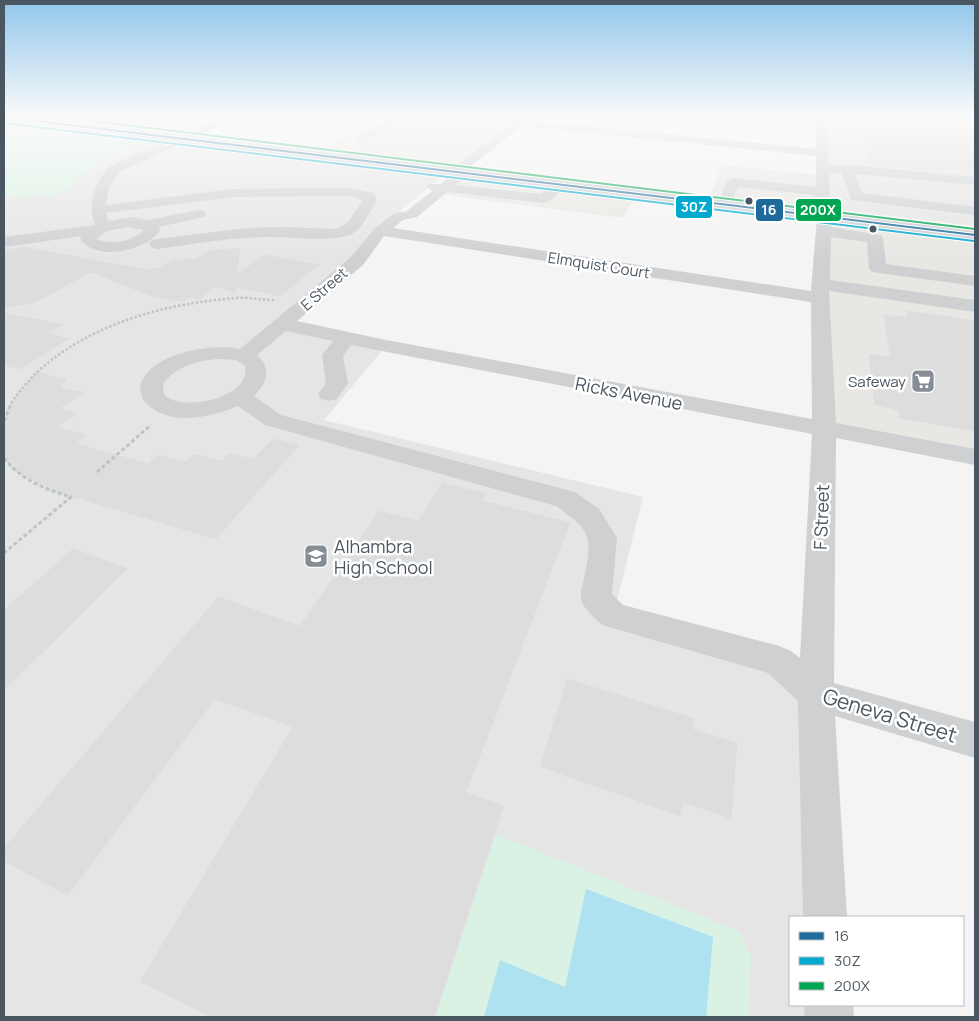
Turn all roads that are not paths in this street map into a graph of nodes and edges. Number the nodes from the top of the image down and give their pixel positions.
1 (127, 164) edge
2 (407, 164) edge
3 (466, 164) edge
4 (822, 164) edge
5 (823, 169) junction
6 (458, 170) junction
7 (848, 171) junction
8 (975, 181) edge
9 (558, 185) junction
10 (437, 188) junction
11 (823, 192) junction
12 (727, 198) junction
13 (98, 210) junction
14 (342, 211) dead end
15 (975, 211) edge
16 (362, 212) junction
17 (213, 213) dead end
18 (398, 217) junction
19 (823, 219) junction
20 (147, 225) junction
21 (975, 226) edge
22 (100, 229) junction
23 (380, 231) junction
24 (975, 235) edge
25 (4, 242) edge
26 (157, 244) dead end
27 (878, 268) junction
28 (975, 281) edge
29 (820, 291) junction
30 (880, 292) junction
31 (975, 306) edge
32 (283, 324) junction
33 (347, 337) junction
34 (244, 356) junction
35 (329, 394) dead end
36 (239, 396) junction
37 (824, 430) junction
38 (975, 457) edge
39 (816, 694) junction
40 (975, 740) edge
41 (825, 916) edge

1 - 13 street
2 - 6 main road
3 - 6 street, E Street
4 - 5 street, F Street
5 - 7 street
5 - 11 street, F Street
6 - 9 main road
6 - 10 street, E Street
6 - 12 main road
7 - 8 street
7 - 15 street
9 - 10 street
9 - 19 main road
10 - 18 street, E Street
11 - 12 street
11 - 19 street, F Street
12 - 19 main road
13 - 16 street
13 - 22 street
14 - 16 street
16 - 18 street
16 - 26 street
17 - 20 street
18 - 23 street, E Street
19 - 21 main road
19 - 24 main road
19 - 27 street
19 - 29 street, F Street
20 - 22 street
20 - 22 street
22 - 25 street
23 - 29 street, Elmquist Court
23 - 32 street, E Street
27 - 28 street
27 - 30 street
29 - 30 street, Elmquist Court
29 - 37 street, F Street
30 - 31 street, Elmquist Court
32 - 33 street, Ricks Avenue
32 - 34 street, E Street
33 - 35 street
33 - 37 street, Ricks Avenue
34 - 36 street
34 - 36 street
36 - 39 street, Geneva Street
37 - 38 street, Ricks Avenue
37 - 39 street, F Street
39 - 40 street, Geneva Street
39 - 41 street, F Street

